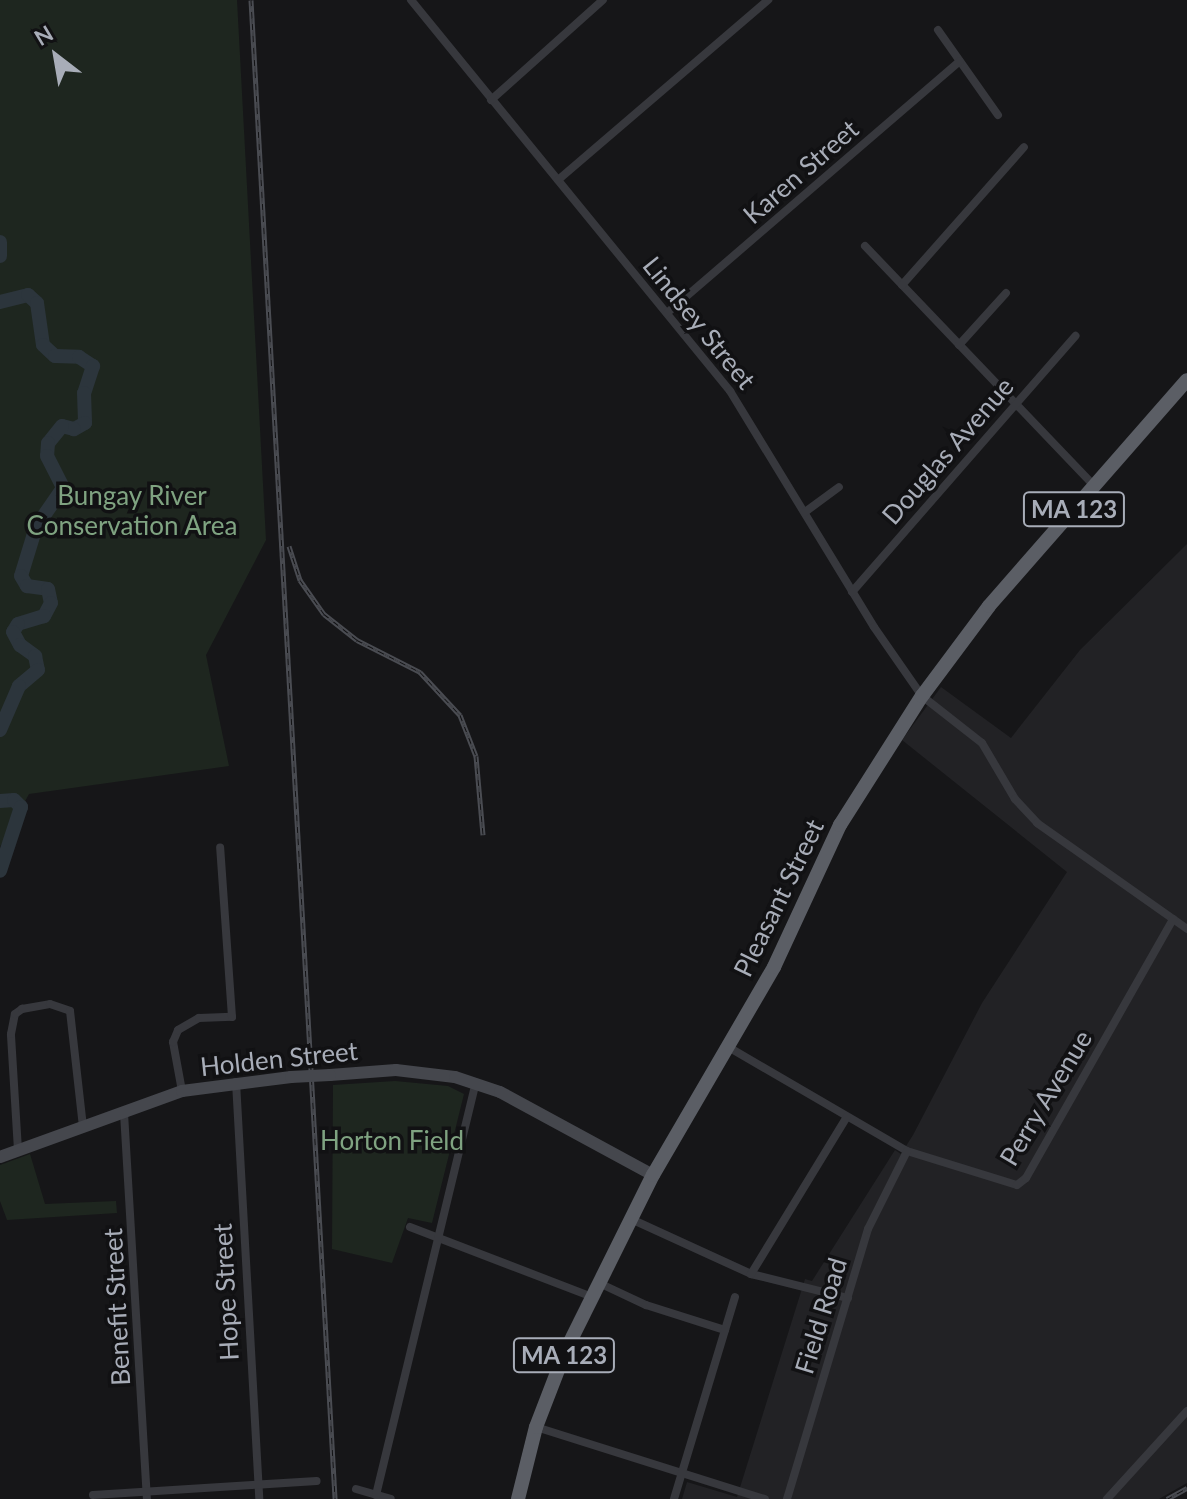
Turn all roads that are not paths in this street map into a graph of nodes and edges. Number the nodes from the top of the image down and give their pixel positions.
1 (411, 0) edge
2 (603, 0) edge
3 (768, 0) edge
4 (938, 30) dead end
5 (960, 61) junction
6 (491, 100) junction
7 (998, 115) dead end
8 (1024, 147) dead end
9 (558, 180) junction
10 (865, 246) dead end
11 (902, 285) junction
12 (1006, 293) dead end
13 (667, 313) junction
14 (1075, 336) dead end
15 (959, 345) junction
16 (1187, 380) edge
17 (1016, 404) junction
18 (1094, 486) junction
19 (839, 487) dead end
20 (805, 512) junction
21 (852, 592) junction
22 (922, 696) junction
23 (220, 847) dead end
24 (1173, 919) junction
25 (1187, 929) edge
26 (730, 1048) junction
27 (236, 1082) junction
28 (476, 1083) junction
29 (182, 1091) junction
30 (124, 1113) junction
31 (847, 1117) junction
32 (83, 1127) junction
33 (18, 1150) junction
34 (907, 1151) junction
35 (0, 1157) edge
36 (653, 1175) junction
37 (631, 1219) junction
38 (410, 1227) dead end
39 (437, 1235) junction
40 (751, 1274) junction
41 (599, 1283) junction
42 (592, 1297) junction
43 (735, 1297) dead end
44 (848, 1298) junction
45 (725, 1330) junction
46 (1187, 1411) edge
47 (536, 1427) junction
48 (681, 1473) junction
49 (317, 1481) dead end
50 (258, 1485) junction
51 (356, 1489) dead end
52 (93, 1495) dead end
53 (376, 1495) junction
54 (147, 1496) edge
55 (259, 1499) edge
56 (391, 1499) edge
57 (518, 1499) edge
58 (674, 1499) edge
59 (765, 1499) edge
60 (787, 1499) edge
61 (1107, 1499) edge

1 - 6 street, Lindsey Street
2 - 6 street
3 - 9 street
4 - 5 street
5 - 7 street
5 - 13 street, Karen Street
6 - 9 street, Lindsey Street
8 - 11 street
9 - 13 street, Lindsey Street
10 - 11 street
11 - 15 street
12 - 15 street
13 - 20 street, Lindsey Street
14 - 17 street, Douglas Avenue
15 - 17 street
16 - 18 highway, Pleasant Street / MA 123
17 - 18 street
17 - 21 street, Douglas Avenue
18 - 22 highway, Pleasant Street / MA 123
19 - 20 street
20 - 21 street, Lindsey Street
21 - 22 street, Lindsey Street
22 - 24 street, Lindsey Street
22 - 26 highway, Pleasant Street / MA 123
23 - 29 street
24 - 25 street, Lindsey Street
24 - 34 street, Perry Avenue
26 - 31 street, Perry Avenue
26 - 36 highway, Pleasant Street / MA 123
27 - 28 main road, Holden Street, bridge
27 - 29 main road, Holden Street
27 - 50 street, Hope Street
28 - 36 main road, Holden Street
28 - 39 street
29 - 30 main road, Holden Street
30 - 32 main road, Holden Street
30 - 54 street, Benefit Street
31 - 34 street, Perry Avenue
31 - 40 street
32 - 33 main road, Holden Street
32 - 33 street
33 - 35 main road, Holden Street
34 - 44 street, Field Road
36 - 37 highway, Pleasant Street / MA 123
37 - 40 street
37 - 41 highway, Pleasant Street / MA 123
38 - 39 street
39 - 42 street
39 - 53 street
40 - 44 street
41 - 42 highway, Pleasant Street / MA 123
41 - 45 street
42 - 47 highway, Pleasant Street / MA 123
43 - 45 street
44 - 60 street, Field Road
45 - 48 street
46 - 61 street
47 - 48 street
47 - 57 highway, Pleasant Street / MA 123
48 - 58 street
48 - 59 street
49 - 50 street
50 - 54 street
50 - 55 street, Hope Street
51 - 53 street
52 - 54 street
53 - 56 street

